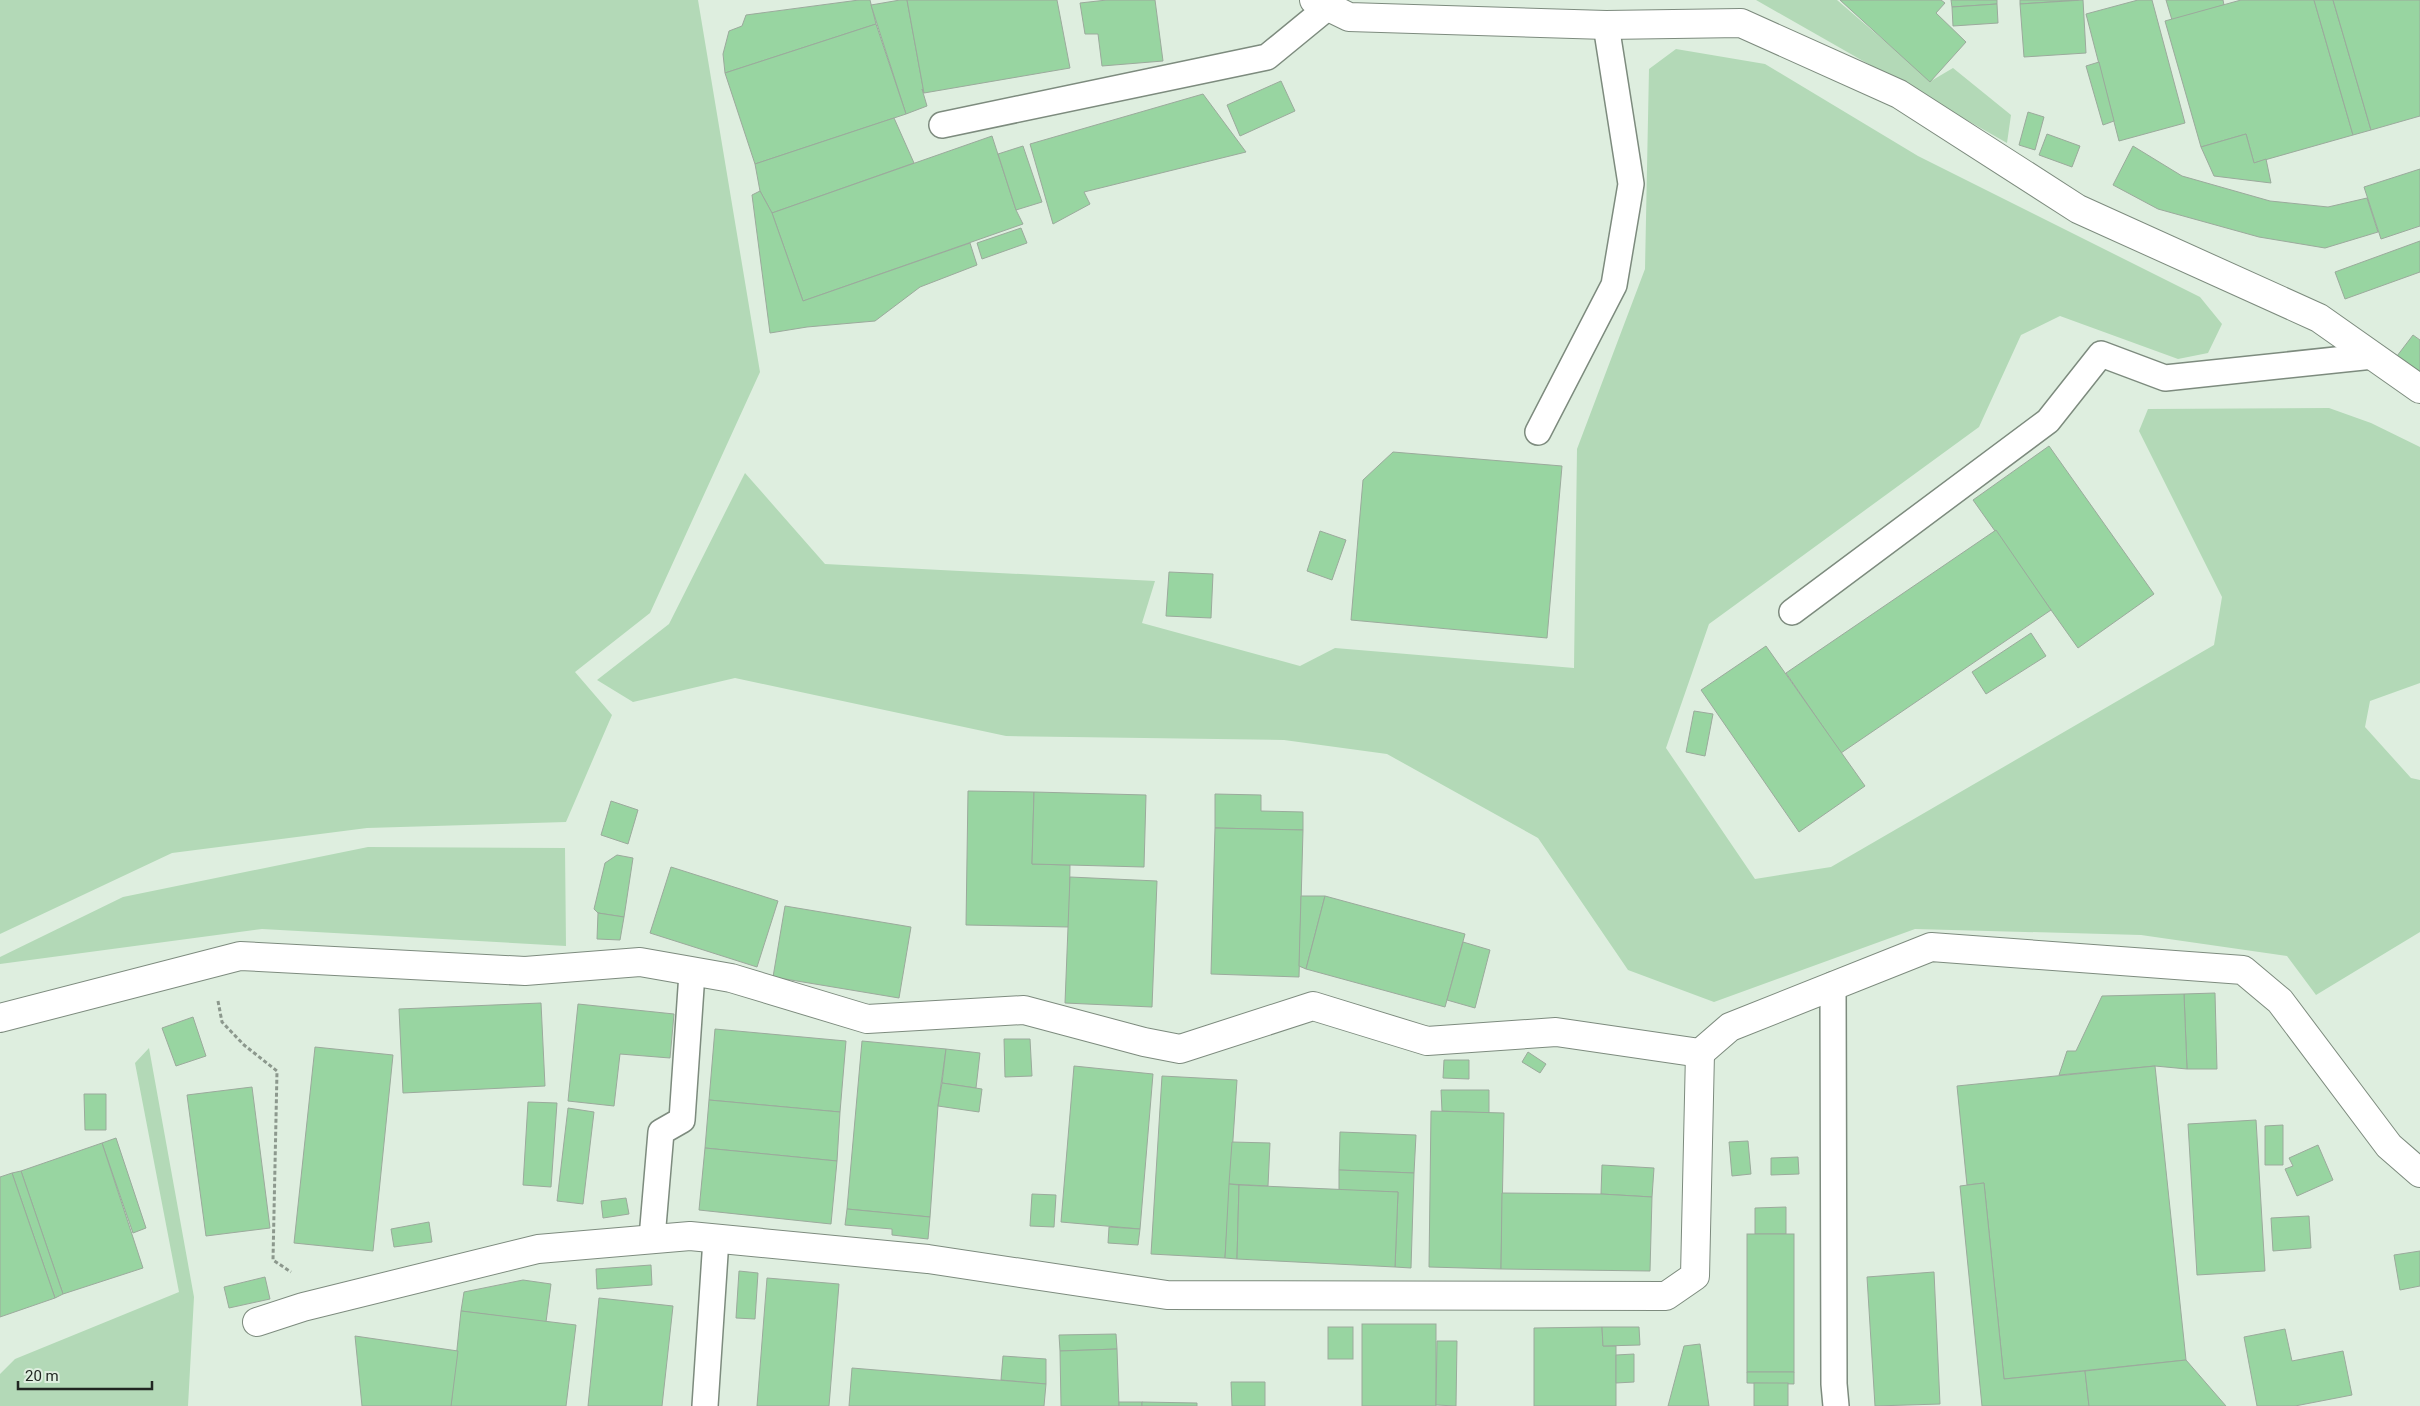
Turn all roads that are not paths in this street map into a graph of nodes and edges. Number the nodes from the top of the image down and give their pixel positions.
1 (1321, 3) edge
2 (1606, 25) junction
3 (942, 125) dead end
4 (2373, 356) junction
5 (2420, 389) edge
6 (1538, 432) dead end
7 (1792, 612) dead end
8 (692, 972) junction
9 (1833, 986) junction
10 (0, 1018) edge
11 (1700, 1053) junction
12 (2420, 1173) edge
13 (652, 1238) junction
14 (716, 1239) junction
15 (257, 1322) dead end
16 (705, 1406) edge
17 (1836, 1406) edge

1 - 2 street
1 - 3 lane
2 - 4 street
2 - 6 lane
4 - 5 street
4 - 7 lane
8 - 10 street
8 - 11 street
8 - 13 lane
9 - 11 street
9 - 12 street
9 - 17 lane
11 - 14 street
13 - 14 street
13 - 15 street
14 - 16 lane

